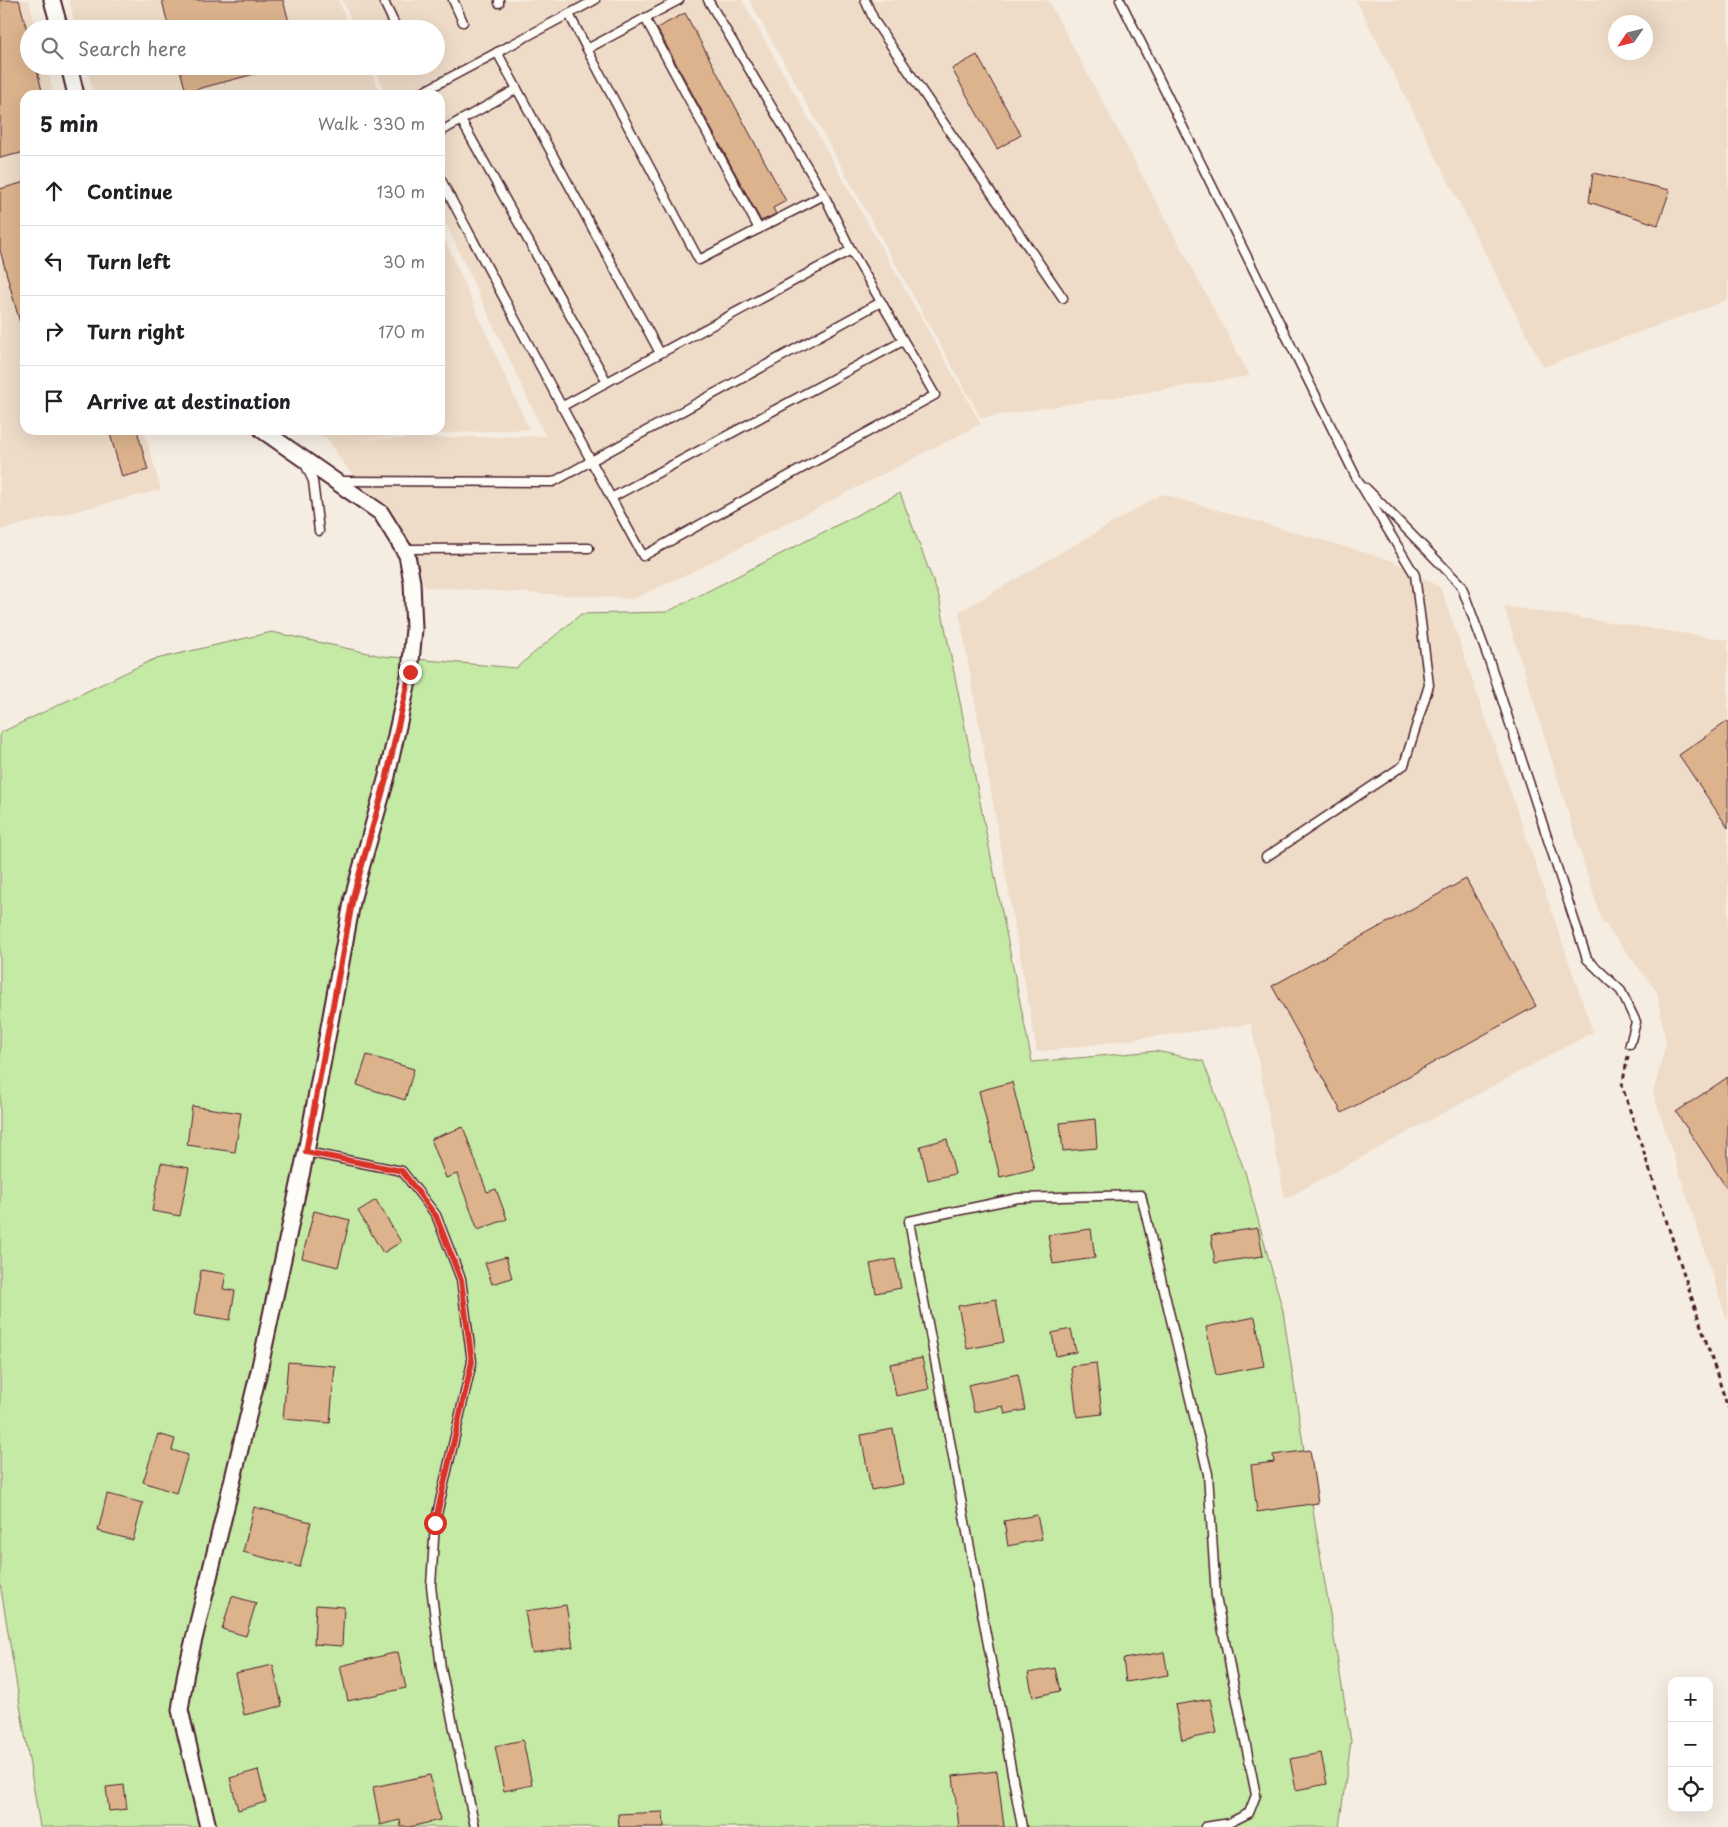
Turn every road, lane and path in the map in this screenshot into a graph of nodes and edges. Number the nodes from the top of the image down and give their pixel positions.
1 (52, 0) edge
2 (383, 0) edge
3 (453, 0) edge
4 (595, 0) edge
5 (680, 0) edge
6 (708, 0) edge
7 (865, 0) edge
8 (1120, 0) edge
9 (569, 14) junction
10 (645, 18) junction
11 (58, 20) edge
12 (392, 20) edge
13 (463, 22) dead end
14 (587, 49) junction
15 (497, 52) junction
16 (71, 75) edge
17 (517, 89) junction
18 (75, 90) edge
19 (426, 90) edge
20 (462, 120) junction
21 (445, 129) edge
22 (445, 187) edge
23 (824, 196) junction
24 (759, 229) junction
25 (851, 250) junction
26 (1063, 298) dead end
27 (881, 302) junction
28 (904, 341) junction
29 (660, 353) junction
30 (607, 382) junction
31 (561, 407) junction
32 (269, 435) edge
33 (302, 458) junction
34 (590, 461) junction
35 (1356, 477) junction
36 (335, 481) junction
37 (611, 498) junction
38 (319, 531) dead end
39 (589, 548) dead end
40 (403, 549) junction
41 (1266, 856) dead end
42 (1630, 1044) joint
43 (306, 1152) junction
44 (1728, 1408) edge
45 (208, 1827) edge
46 (475, 1827) edge
47 (1022, 1827) edge
48 (1205, 1827) edge

1 - 11 street
2 - 12 lane
3 - 13 lane
4 - 9 lane
5 - 10 lane
6 - 23 lane
7 - 26 lane
8 - 35 lane
9 - 14 lane
9 - 15 lane
10 - 14 lane
10 - 24 lane
14 - 24 lane
15 - 17 lane
15 - 19 lane
16 - 18 street
17 - 20 lane
17 - 29 lane
20 - 21 lane
20 - 30 lane
22 - 31 lane
23 - 24 lane
23 - 25 lane
25 - 27 lane
25 - 29 lane
27 - 28 lane
27 - 34 lane
28 - 37 lane
28 - 37 lane
29 - 30 lane
30 - 31 lane
31 - 34 lane
32 - 33 street
33 - 36 street
33 - 38 lane
34 - 36 lane
34 - 37 lane
35 - 41 lane
35 - 42 lane
36 - 40 street
39 - 40 lane
40 - 43 street
42 - 44 path
43 - 45 street
43 - 46 lane
47 - 48 lane

